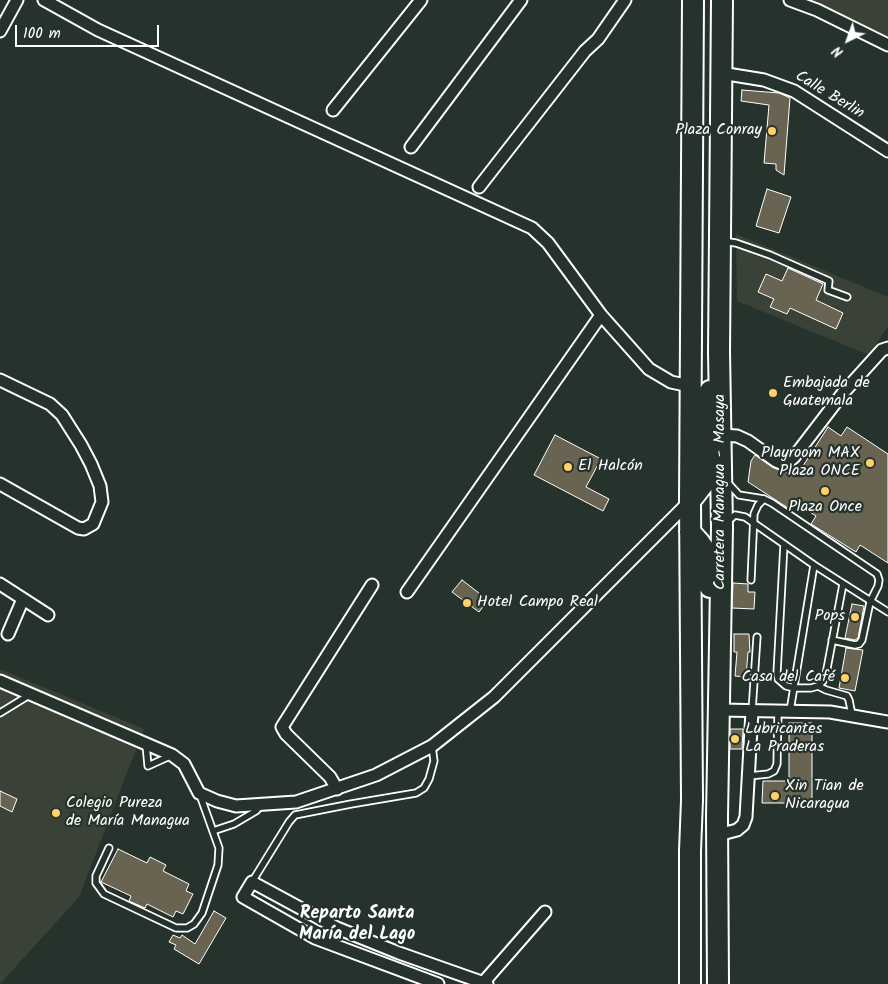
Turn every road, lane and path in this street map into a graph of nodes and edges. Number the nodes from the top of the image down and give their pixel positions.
1 (17, 0) edge
2 (44, 0) edge
3 (421, 0) edge
4 (521, 0) edge
5 (625, 0) edge
6 (693, 0) edge
7 (711, 0) edge
8 (722, 0) edge
9 (790, 0) edge
10 (0, 31) edge
11 (888, 45) edge
12 (721, 67) junction
13 (333, 110) dead end
14 (410, 147) dead end
15 (888, 150) edge
16 (479, 188) dead end
17 (720, 240) junction
18 (847, 297) dead end
19 (601, 315) junction
20 (888, 348) edge
21 (719, 352) junction
22 (0, 380) edge
23 (690, 386) junction
24 (721, 435) junction
25 (722, 472) junction
26 (0, 484) edge
27 (764, 500) junction
28 (690, 501) junction
29 (754, 522) junction
30 (666, 524) junction
31 (722, 527) junction
32 (690, 532) junction
33 (784, 544) junction
34 (814, 565) junction
35 (751, 580) dead end
36 (0, 584) edge
37 (372, 584) dead end
38 (843, 584) junction
39 (407, 592) dead end
40 (23, 599) junction
41 (870, 602) junction
42 (888, 612) edge
43 (48, 615) dead end
44 (8, 634) dead end
45 (757, 637) dead end
46 (832, 640) junction
47 (0, 681) edge
48 (818, 686) junction
49 (794, 688) junction
50 (31, 694) junction
51 (720, 706) junction
52 (752, 711) junction
53 (784, 711) junction
54 (0, 713) edge
55 (852, 715) junction
56 (888, 722) edge
57 (145, 742) junction
58 (432, 746) junction
59 (172, 754) junction
60 (748, 776) junction
61 (337, 789) junction
62 (200, 793) junction
63 (692, 800) junction
64 (262, 804) junction
65 (214, 831) junction
66 (718, 834) junction
67 (109, 848) dead end
68 (690, 851) junction
69 (252, 882) junction
70 (545, 912) dead end
71 (438, 984) edge
72 (484, 984) edge
73 (690, 984) edge
74 (718, 984) edge

1 - 10 street
2 - 19 street
3 - 13 street
4 - 14 street
5 - 16 street
6 - 23 highway, Carretera Managua - Masaya
7 - 12 highway
8 - 12 highway, Carretera Managua - Masaya
9 - 11 street
12 - 15 street, Calle Berlin
12 - 17 highway, Carretera Managua - Masaya
17 - 18 lane
17 - 21 highway, Carretera Managua - Masaya
19 - 23 street
19 - 39 street
20 - 24 street
21 - 24 highway, Carretera Managua - Masaya
21 - 28 highway
22 - 26 street
23 - 28 highway, Carretera Managua - Masaya
24 - 25 highway, Carretera Managua - Masaya
25 - 27 lane
25 - 31 highway, Carretera Managua - Masaya
27 - 29 lane
27 - 41 lane
28 - 30 street
28 - 32 highway, Carretera Managua - Masaya
29 - 31 lane
29 - 33 lane
29 - 35 lane
30 - 32 street
30 - 58 street
31 - 51 highway, Carretera Managua - Masaya
32 - 51 highway
32 - 63 highway, Carretera Managua - Masaya
33 - 34 lane
33 - 49 lane
34 - 38 lane
34 - 49 lane
36 - 40 street
37 - 61 street
38 - 41 lane
38 - 46 lane
40 - 43 street
40 - 44 street
41 - 42 lane
41 - 46 lane
45 - 52 lane
46 - 48 lane
47 - 50 street
48 - 49 lane
48 - 55 lane
49 - 53 lane
50 - 54 lane
50 - 57 street
51 - 52 street
51 - 66 highway, Carretera Managua - Masaya
52 - 53 street
52 - 60 street
53 - 55 street
53 - 60 lane
55 - 56 street
57 - 59 street
57 - 59 lane
58 - 61 street
58 - 69 lane
59 - 62 street
60 - 66 street
61 - 64 street
62 - 64 street
62 - 65 lane
63 - 66 highway
63 - 68 highway, Carretera Managua - Masaya
64 - 65 lane
65 - 67 lane
66 - 68 highway
66 - 74 highway, Carretera Managua - Masaya
68 - 73 highway, Carretera Managua - Masaya
69 - 71 street
69 - 72 street
70 - 72 street

